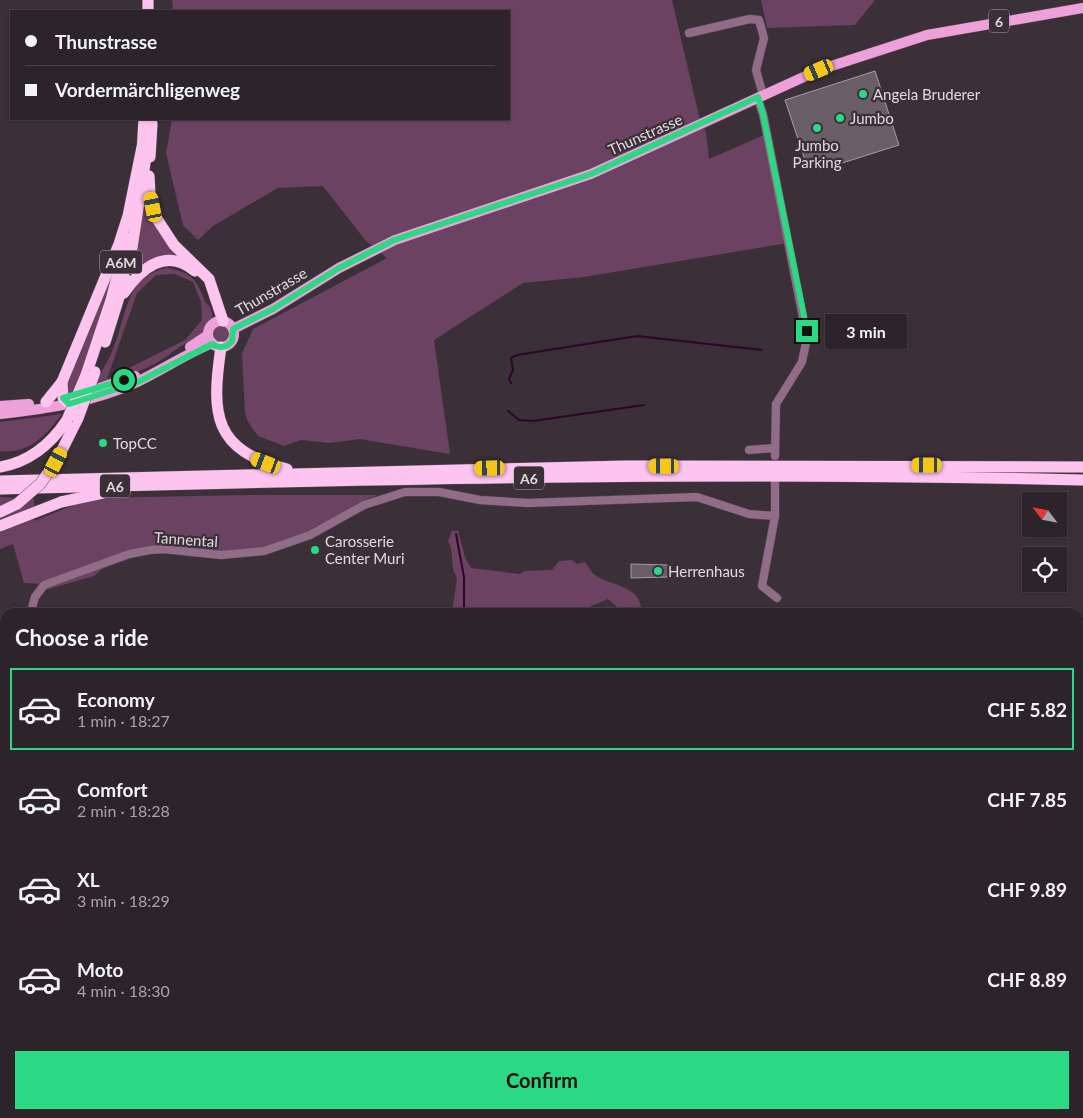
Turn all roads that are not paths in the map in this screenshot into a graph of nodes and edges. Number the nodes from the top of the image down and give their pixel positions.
1 (1083, 8) edge
2 (689, 32) dead end
3 (760, 96) junction
4 (144, 120) edge
5 (149, 120) edge
6 (150, 120) edge
7 (142, 147) junction
8 (118, 303) junction
9 (218, 322) junction
10 (233, 329) junction
11 (213, 342) junction
12 (91, 374) junction
13 (62, 382) junction
14 (66, 401) junction
15 (46, 402) junction
16 (0, 406) edge
17 (0, 414) edge
18 (72, 419) junction
19 (749, 450) dead end
20 (0, 467) edge
21 (1083, 467) edge
22 (300, 472) junction
23 (1083, 480) edge
24 (0, 481) edge
25 (775, 483) dead end
26 (155, 485) junction
27 (0, 489) edge
28 (0, 512) edge
29 (775, 516) junction
30 (0, 526) edge
31 (778, 598) dead end
32 (32, 608) edge

1 - 3 main road, Thunstrasse / 6
2 - 3 street
3 - 10 main road, Thunstrasse / 6
3 - 19 street
4 - 7 highway, A6M
5 - 8 highway, A6M
6 - 9 highway
7 - 12 highway, A6M
7 - 13 highway
8 - 9 highway
8 - 12 highway, A6M
9 - 10 main road
9 - 11 main road
10 - 11 main road
11 - 14 main road
11 - 22 highway
12 - 18 highway, A6M, bridge
13 - 14 highway
13 - 15 highway
14 - 15 main road
14 - 17 main road
15 - 16 main road
18 - 20 highway, A6M
18 - 28 highway, A6M, bridge
21 - 22 highway, A6
22 - 24 highway, A6
23 - 26 highway, A6
25 - 29 street
26 - 27 highway, A6
26 - 30 highway
29 - 31 street
29 - 32 street, Tannental

